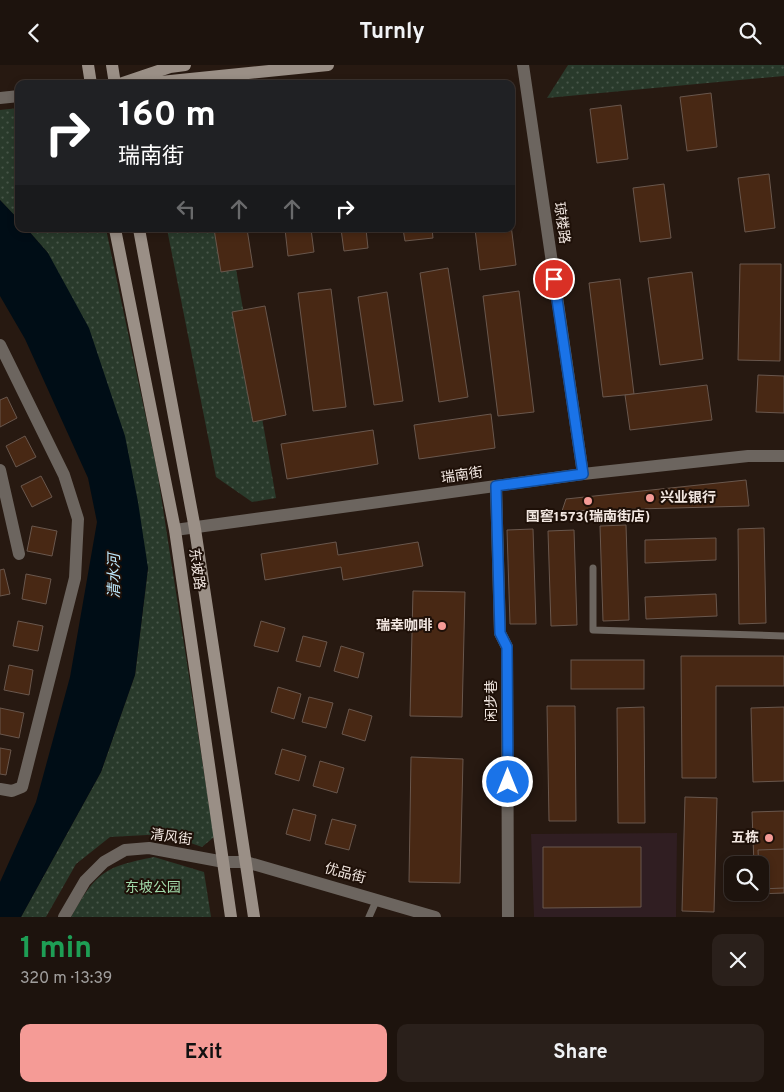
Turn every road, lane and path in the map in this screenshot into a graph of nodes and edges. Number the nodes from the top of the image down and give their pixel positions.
1 (88, 65) edge
2 (112, 65) edge
3 (185, 65) edge
4 (328, 65) edge
5 (523, 65) edge
6 (90, 80) edge
7 (114, 80) edge
8 (132, 80) edge
9 (180, 80) edge
10 (15, 96) edge
11 (0, 98) edge
12 (117, 232) edge
13 (140, 232) edge
14 (0, 345) edge
15 (784, 456) edge
16 (0, 470) edge
17 (583, 474) junction
18 (496, 486) junction
19 (195, 529) junction
20 (175, 530) junction
21 (19, 554) dead end
22 (593, 568) dead end
23 (784, 636) edge
24 (0, 789) edge
25 (224, 862) junction
26 (246, 862) junction
27 (377, 898) junction
28 (64, 917) edge
29 (231, 917) edge
30 (254, 917) edge
31 (370, 917) edge
32 (435, 917) edge
33 (508, 917) edge

1 - 6 main road
2 - 7 main road
3 - 8 main road
4 - 9 main road
5 - 17 street, 琼楼路
10 - 11 street
12 - 20 main road, 东坡路
13 - 19 main road, 东坡路
14 - 24 street
15 - 17 street, 瑞南街
16 - 21 street
17 - 18 street, 瑞南街
18 - 19 street, 瑞南街
18 - 33 street, 闲步巷
19 - 20 street, 瑞南街
19 - 26 main road, 东坡路
20 - 25 main road, 东坡路
22 - 23 lane
25 - 26 street, 清风街
25 - 28 street, 清风街
25 - 29 main road, 东坡路
26 - 27 street, 优品街
26 - 30 main road, 东坡路
27 - 31 lane
27 - 32 street, 优品街

